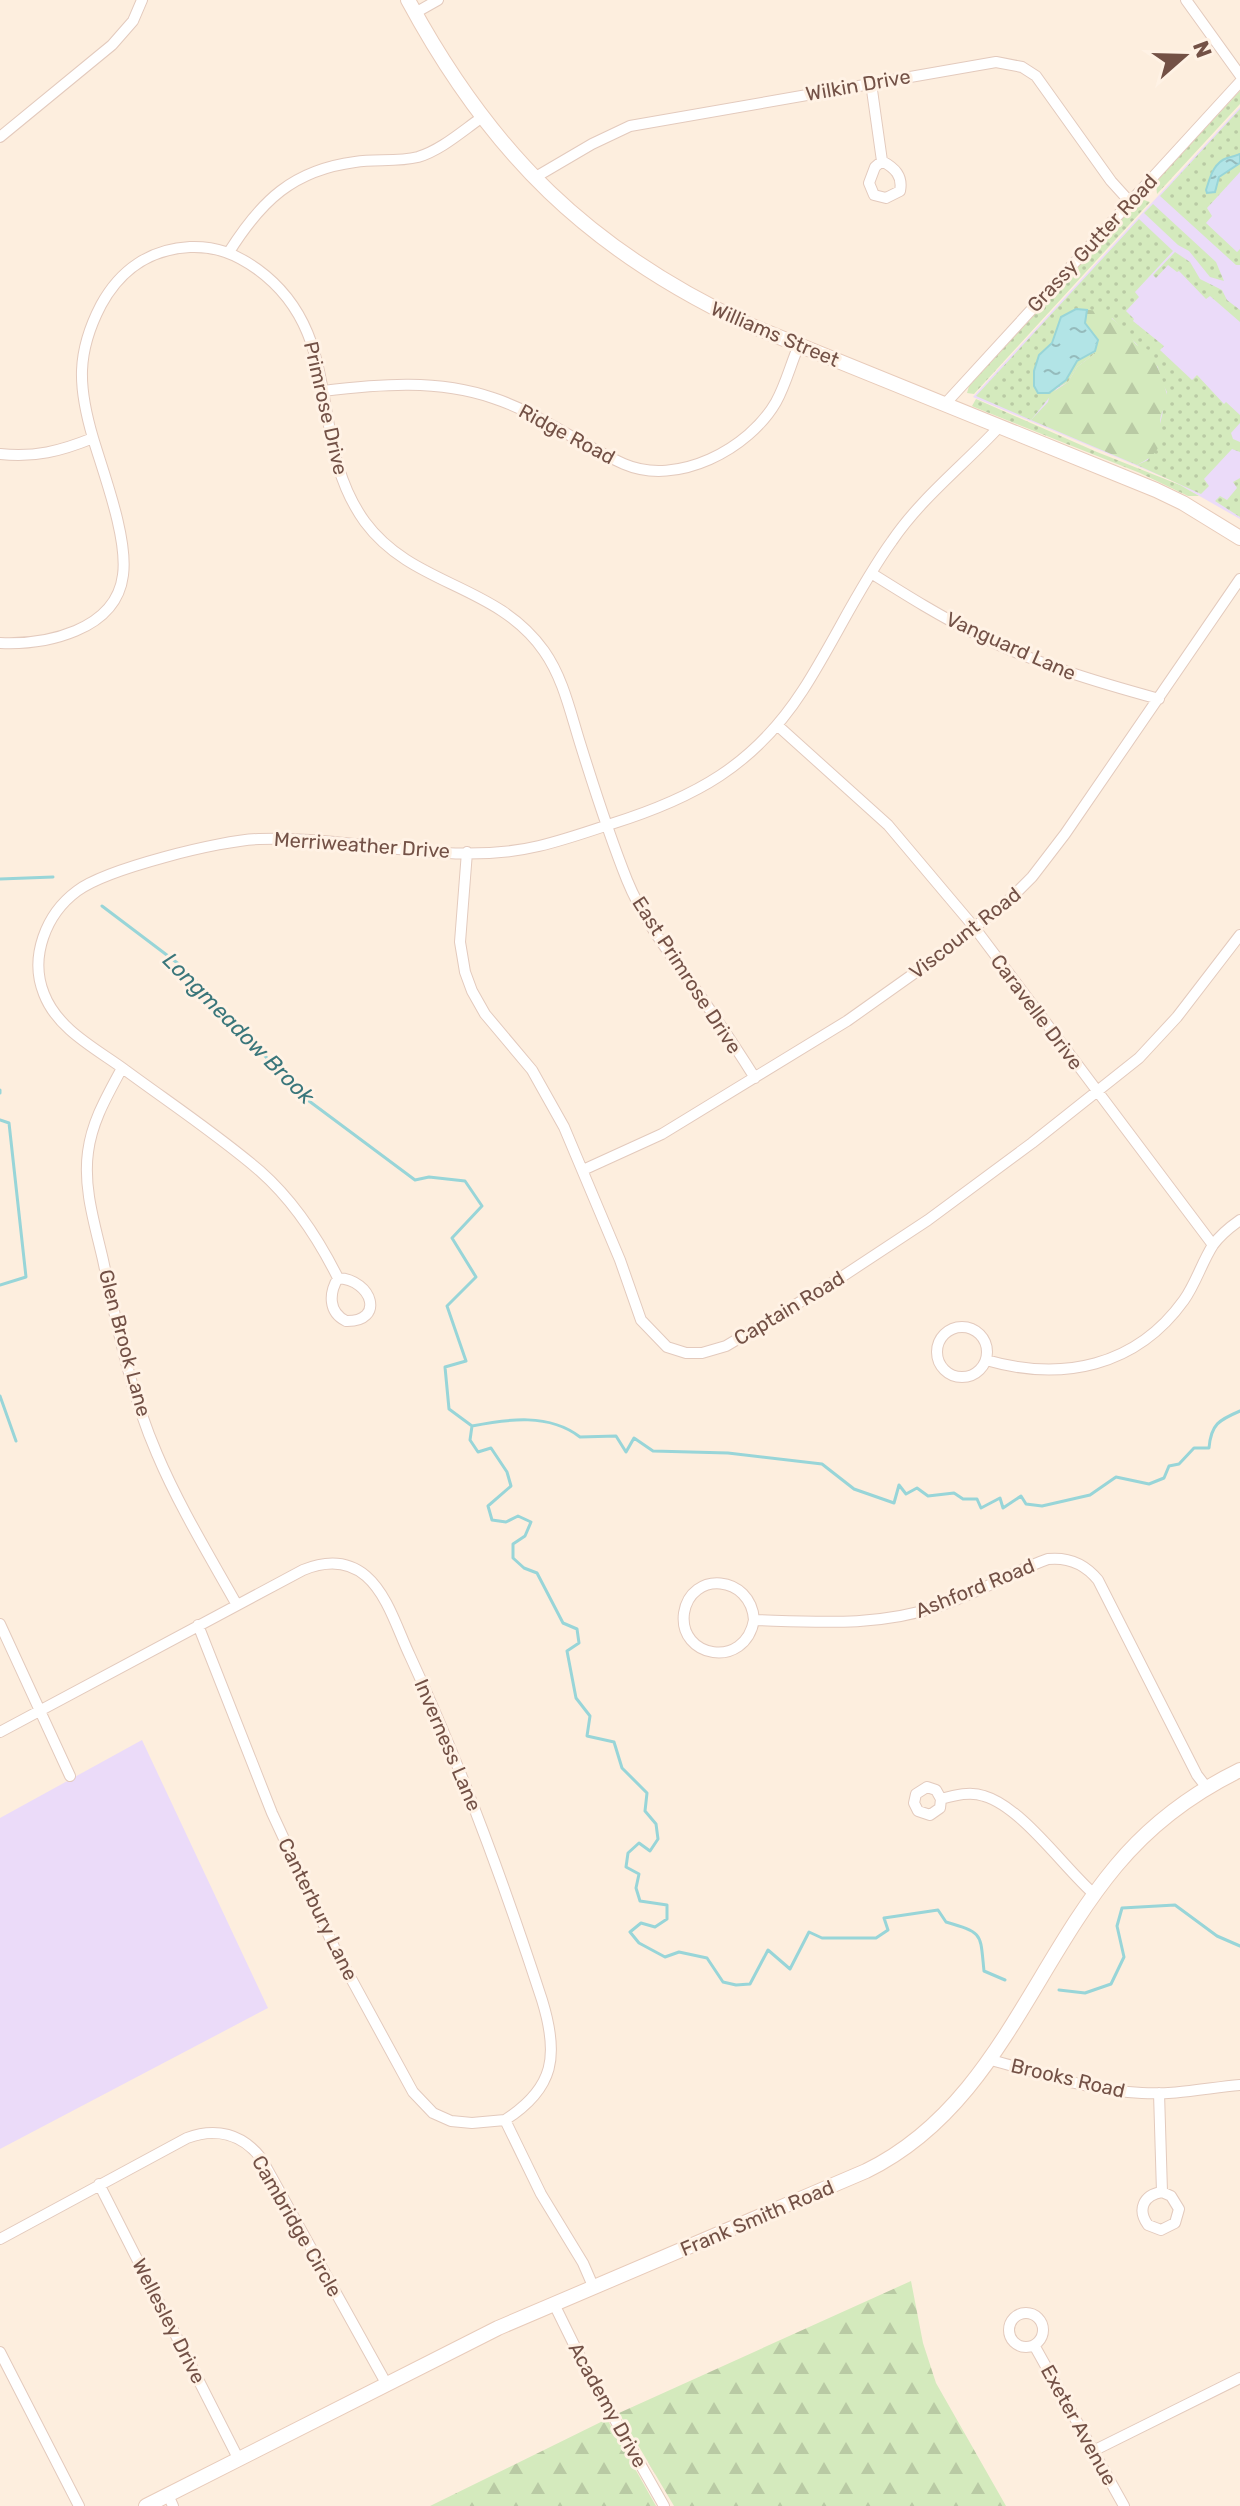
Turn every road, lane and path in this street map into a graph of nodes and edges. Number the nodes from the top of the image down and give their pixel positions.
1 (142, 0) edge
2 (438, 0) edge
3 (1186, 0) edge
4 (412, 6) edge
5 (1240, 75) edge
6 (1240, 82) edge
7 (871, 83) junction
8 (481, 118) junction
9 (14, 125) junction
10 (0, 129) edge
11 (0, 137) edge
12 (882, 161) dead end
13 (534, 178) junction
14 (1130, 202) junction
15 (229, 252) junction
16 (799, 345) junction
17 (323, 391) junction
18 (945, 404) junction
19 (1000, 426) junction
20 (93, 438) junction
21 (0, 454) edge
22 (1240, 538) edge
23 (871, 573) junction
24 (1240, 579) edge
25 (0, 643) edge
26 (1159, 699) junction
27 (777, 725) junction
28 (608, 825) junction
29 (467, 852) junction
30 (974, 927) junction
31 (1240, 935) edge
32 (122, 1068) junction
33 (755, 1078) junction
34 (1099, 1093) junction
35 (583, 1170) junction
36 (1240, 1220) edge
37 (1213, 1245) junction
38 (338, 1278) junction
39 (986, 1360) junction
40 (237, 1605) junction
41 (754, 1620) junction
42 (0, 1624) edge
43 (198, 1625) junction
44 (40, 1710) junction
45 (0, 1732) edge
46 (1240, 1770) edge
47 (70, 1776) dead end
48 (1207, 1788) junction
49 (941, 1799) dead end
50 (1095, 1895) junction
51 (991, 2060) junction
52 (1240, 2085) edge
53 (1159, 2093) junction
54 (505, 2120) junction
55 (99, 2184) junction
56 (1162, 2192) dead end
57 (0, 2239) edge
58 (593, 2286) junction
59 (554, 2304) junction
60 (1034, 2345) dead end
61 (0, 2352) edge
62 (1240, 2378) edge
63 (386, 2383) junction
64 (1093, 2451) junction
65 (238, 2458) junction
66 (171, 2500) edge
67 (79, 2506) edge
68 (146, 2506) edge
69 (664, 2506) edge
70 (1124, 2506) edge

1 - 9 street
2 - 4 street
3 - 5 street
4 - 8 street, Williams Street
6 - 14 street, Grassy Gutter Road
7 - 12 street
7 - 13 street, Wilkin Drive
7 - 14 street, Wilkin Drive
8 - 13 street, Williams Street
8 - 15 street
9 - 10 street
9 - 11 street
13 - 16 street, Williams Street
14 - 18 street, Grassy Gutter Road
15 - 17 street, Primrose Drive
15 - 20 street, Primrose Drive
16 - 17 street, Ridge Road
16 - 18 street, Williams Street
17 - 28 street, Primrose Drive
18 - 19 street, Williams Street
19 - 22 street, Williams Street
19 - 23 street, Merriweather Drive
20 - 21 street
20 - 25 street, Primrose Drive
23 - 26 street, Vanguard Lane
23 - 27 street, Merriweather Drive
24 - 26 street, Viscount Road
26 - 30 street, Viscount Road
27 - 28 street, Merriweather Drive
27 - 30 street, Caravelle Drive
28 - 29 street, Merriweather Drive
28 - 33 street, East Primrose Drive
29 - 32 street, Merriweather Drive
29 - 35 street, Captain Road
30 - 33 street, Viscount Road
30 - 34 street, Caravelle Drive
31 - 34 street, Captain Road
32 - 38 street, Merriweather Drive
32 - 40 street, Glen Brook Lane
33 - 35 street, Viscount Road
34 - 35 street, Captain Road
34 - 37 street, Caravelle Drive
36 - 37 street
37 - 39 street
38 - 38 street, Merriweather Drive
39 - 39 street
40 - 43 street, Inverness Lane
40 - 54 street, Inverness Lane
41 - 41 street
41 - 48 street, Ashford Road
42 - 44 street
43 - 44 street, Inverness Lane
43 - 54 street, Canterbury Lane
44 - 45 street, Inverness Lane
44 - 47 street
46 - 48 street, Frank Smith Road
48 - 50 street, Frank Smith Road
49 - 50 street
50 - 51 street, Frank Smith Road
51 - 53 street, Brooks Road
51 - 58 street, Frank Smith Road
52 - 53 street, Brooks Road
53 - 56 street
54 - 58 street
55 - 57 street, Cambridge Circle
55 - 63 street, Cambridge Circle
55 - 65 street, Wellesley Drive
58 - 59 street, Frank Smith Road
59 - 63 street, Frank Smith Road
59 - 69 street, Academy Drive
60 - 64 street, Exeter Avenue
61 - 67 street
62 - 64 street
63 - 65 street, Frank Smith Road
64 - 70 street, Exeter Avenue
65 - 66 street, Frank Smith Road
66 - 68 street, Frank Smith Road

